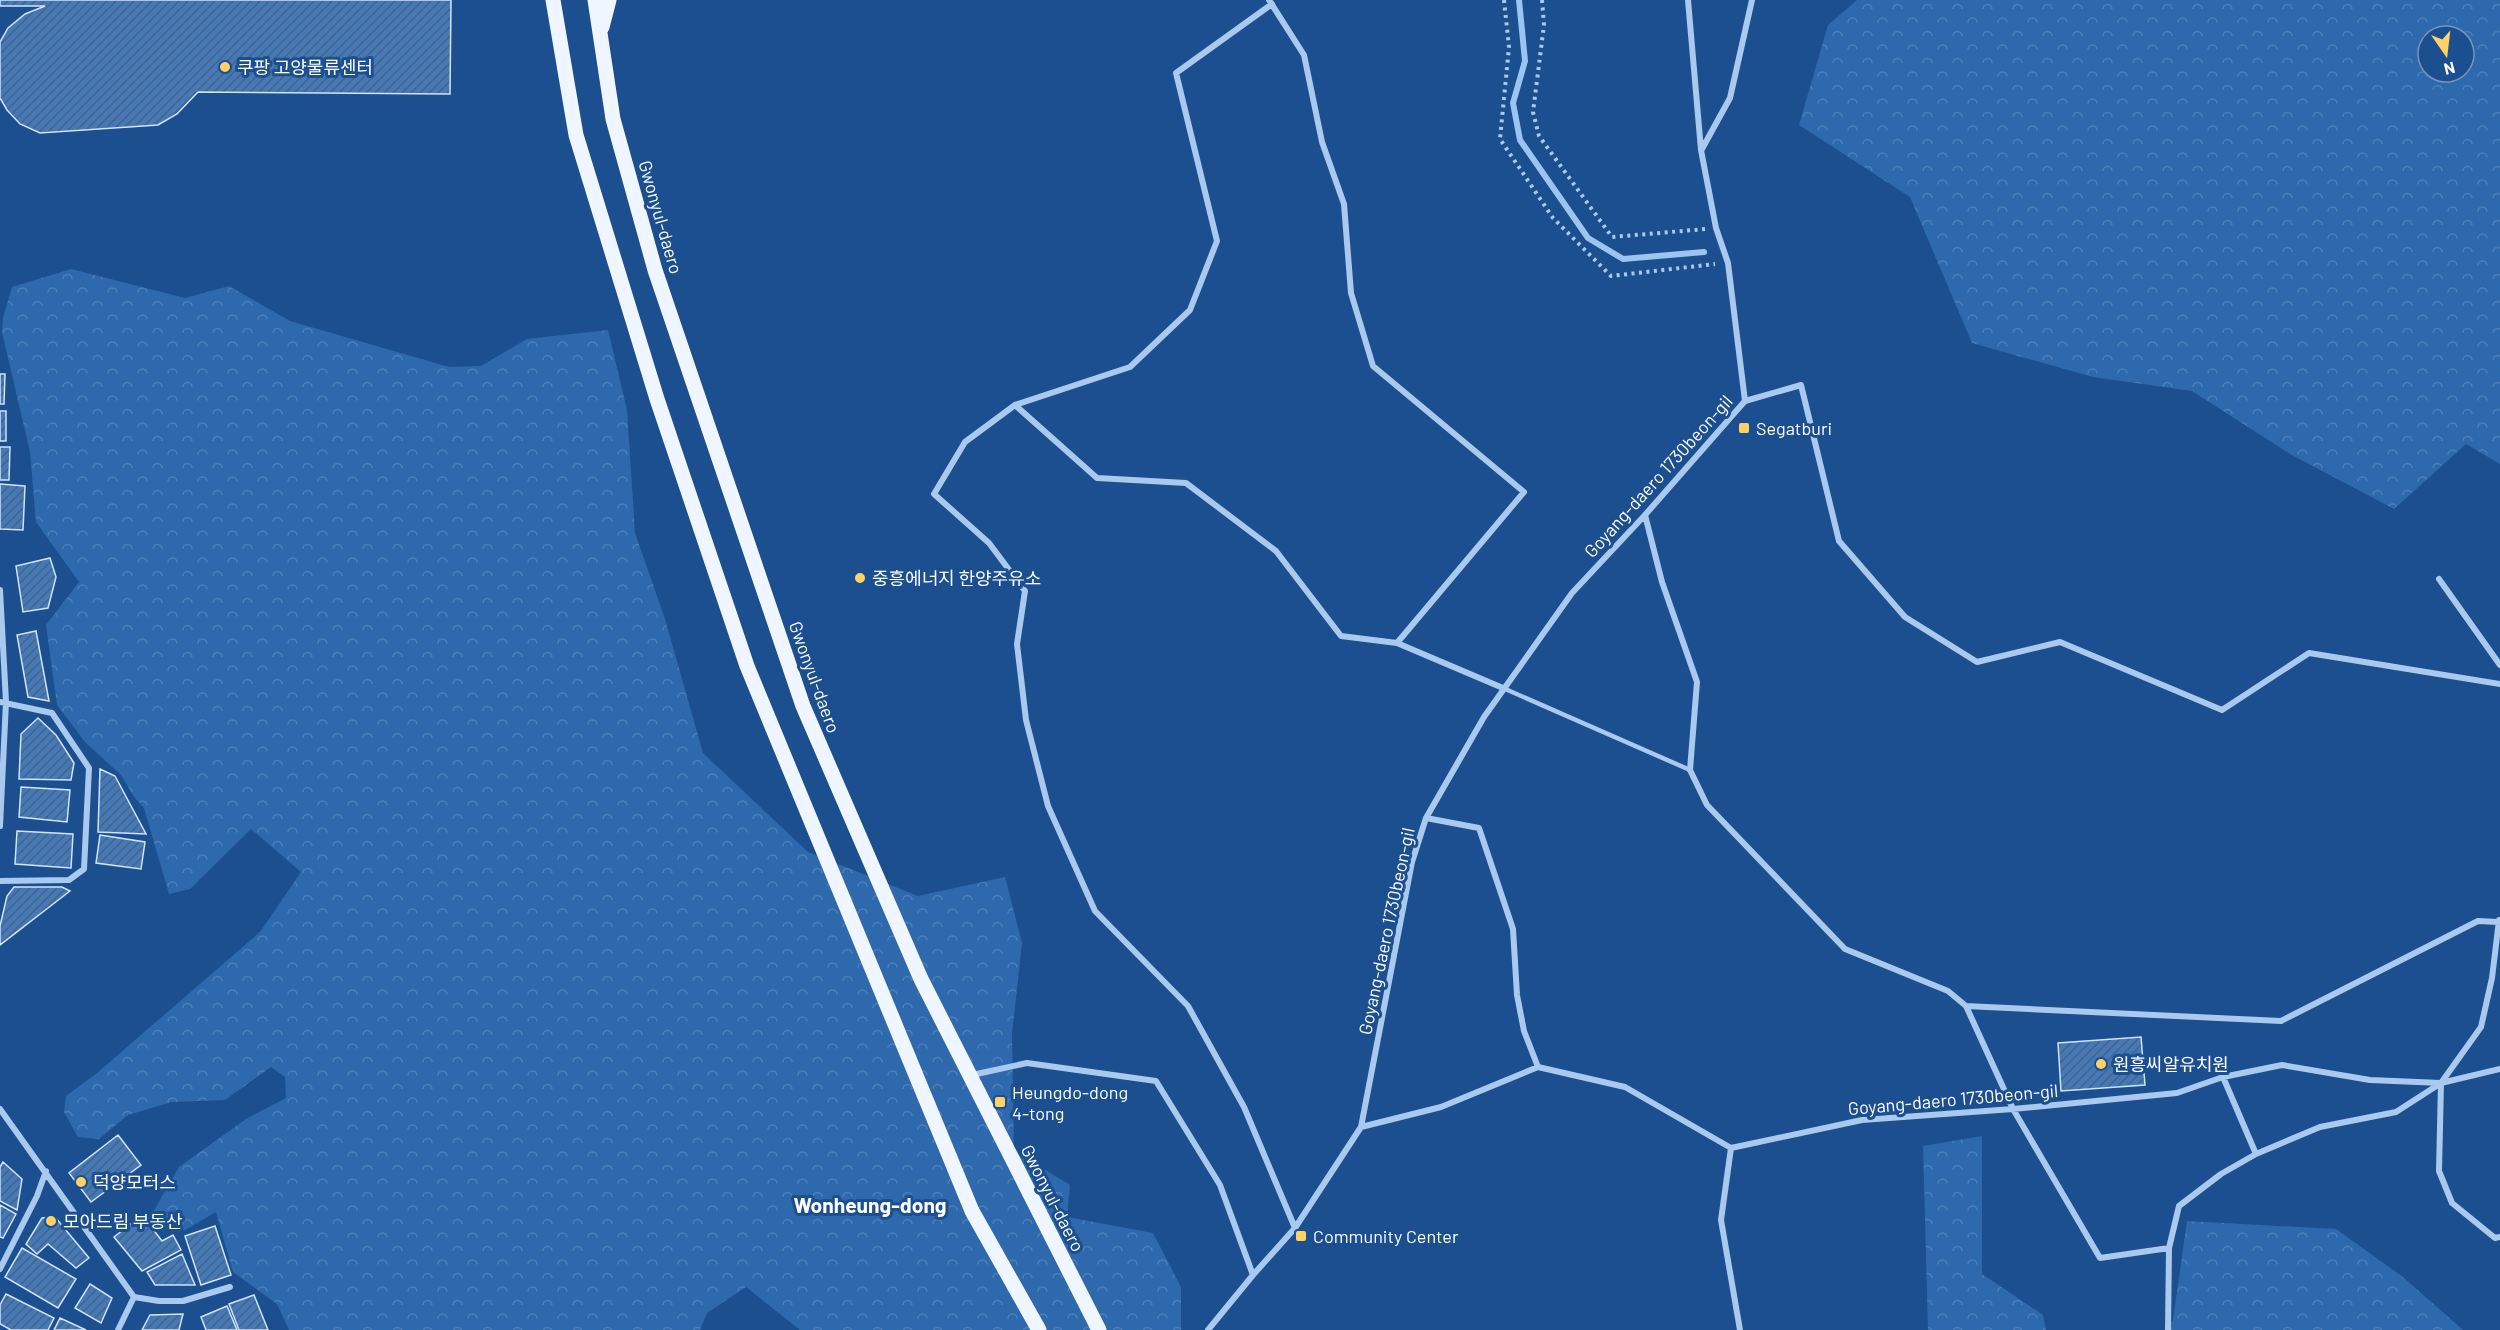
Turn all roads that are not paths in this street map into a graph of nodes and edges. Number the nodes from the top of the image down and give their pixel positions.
1 (553, 0) edge
2 (595, 0) edge
3 (609, 0) edge
4 (1688, 0) edge
5 (1752, 0) edge
6 (1271, 2) edge
7 (600, 36) junction
8 (1701, 150) junction
9 (1745, 401) junction
10 (1015, 405) junction
11 (1645, 515) junction
12 (2439, 579) dead end
13 (0, 590) edge
14 (1397, 643) junction
15 (2500, 664) edge
16 (2500, 684) edge
17 (1503, 688) junction
18 (3, 702) edge
19 (1690, 770) junction
20 (1425, 818) junction
21 (0, 826) edge
22 (0, 880) edge
23 (2499, 920) edge
24 (1966, 1006) junction
25 (1538, 1067) junction
26 (2500, 1069) edge
27 (968, 1076) junction
28 (2223, 1077) junction
29 (2440, 1083) junction
30 (0, 1109) edge
31 (2013, 1109) junction
32 (1361, 1127) junction
33 (1731, 1148) junction
34 (2256, 1154) junction
35 (46, 1171) junction
36 (1295, 1228) junction
37 (2500, 1237) edge
38 (2169, 1248) junction
39 (0, 1269) edge
40 (1252, 1275) junction
41 (230, 1287) dead end
42 (134, 1297) junction
43 (118, 1330) edge
44 (1039, 1330) edge
45 (1099, 1330) edge
46 (1208, 1330) edge
47 (1740, 1330) edge
48 (2168, 1330) edge

1 - 44 main road
2 - 7 main road, Gwonyul-daero
3 - 7 main road
4 - 8 street, Goyang-daero 1730beon-gil
5 - 8 street
6 - 10 street
6 - 14 street
7 - 27 main road, Gwonyul-daero
8 - 9 street, Goyang-daero 1730beon-gil
9 - 11 street, Goyang-daero 1730beon-gil
9 - 16 street
10 - 14 street
10 - 36 street
11 - 17 street, Goyang-daero 1730beon-gil
11 - 19 street
12 - 15 street
13 - 18 street
14 - 17 street
17 - 19 lane
17 - 20 street, Goyang-daero 1730beon-gil
18 - 21 street
18 - 22 street
19 - 24 street
20 - 25 street
20 - 32 street, Goyang-daero 1730beon-gil
23 - 24 street
23 - 29 street
24 - 31 street
25 - 32 street
25 - 33 street
26 - 29 street, Goyang-daero 1730beon-gil
27 - 40 street
27 - 45 main road, Gwonyul-daero
28 - 29 street, Goyang-daero 1730beon-gil
28 - 31 street, Goyang-daero 1730beon-gil
28 - 34 street
29 - 34 street
29 - 37 street
30 - 35 street
31 - 33 street, Goyang-daero 1730beon-gil
31 - 38 street
32 - 36 street, Goyang-daero 1730beon-gil
33 - 47 street
34 - 38 street
35 - 39 street
35 - 42 street
36 - 40 street, Goyang-daero 1730beon-gil
38 - 48 street
40 - 46 street, Goyang-daero 1730beon-gil
41 - 42 street
42 - 43 street

